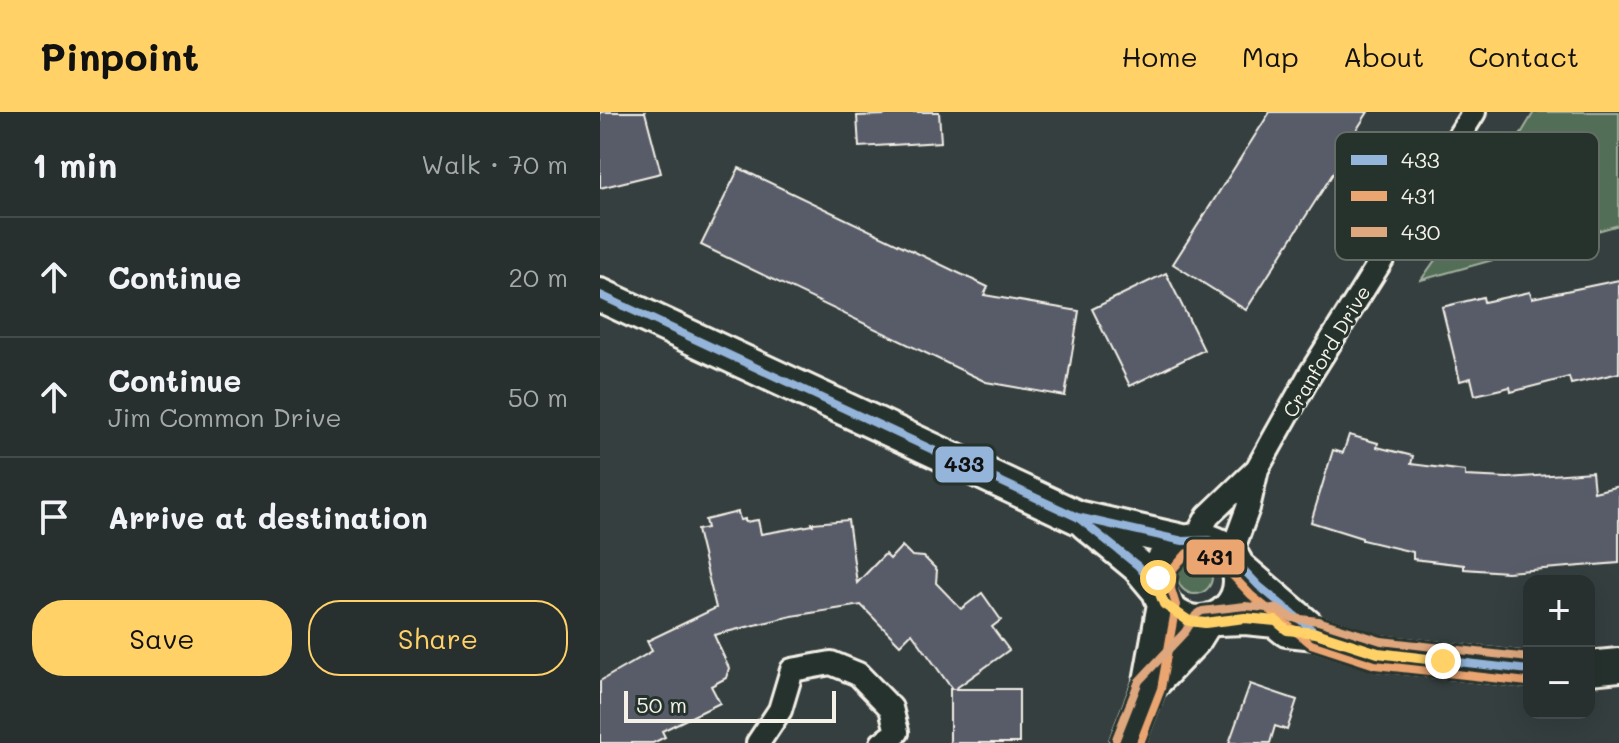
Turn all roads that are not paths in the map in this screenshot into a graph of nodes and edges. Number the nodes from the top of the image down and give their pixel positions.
1 (1474, 112) edge
2 (1462, 132) edge
3 (1382, 260) edge
4 (600, 295) edge
5 (1257, 469) junction
6 (1077, 517) junction
7 (1189, 540) junction
8 (1234, 560) junction
9 (1161, 598) junction
10 (1211, 621) junction
11 (1316, 633) junction
12 (1619, 665) edge
13 (1595, 667) edge
14 (1523, 669) edge
15 (1149, 687) junction
16 (758, 743) edge
17 (882, 743) edge
18 (1127, 743) edge

1 - 2 street, Cranford Drive
3 - 5 street, Cranford Drive
4 - 6 street
5 - 7 street, Cranford Drive
5 - 8 street, Cranford Drive
6 - 7 street
6 - 9 street
7 - 8 street
7 - 9 street
8 - 10 street
8 - 11 street
9 - 10 street
9 - 15 street
10 - 11 street
10 - 15 street
11 - 14 street
12 - 13 street
15 - 18 street
16 - 17 street

